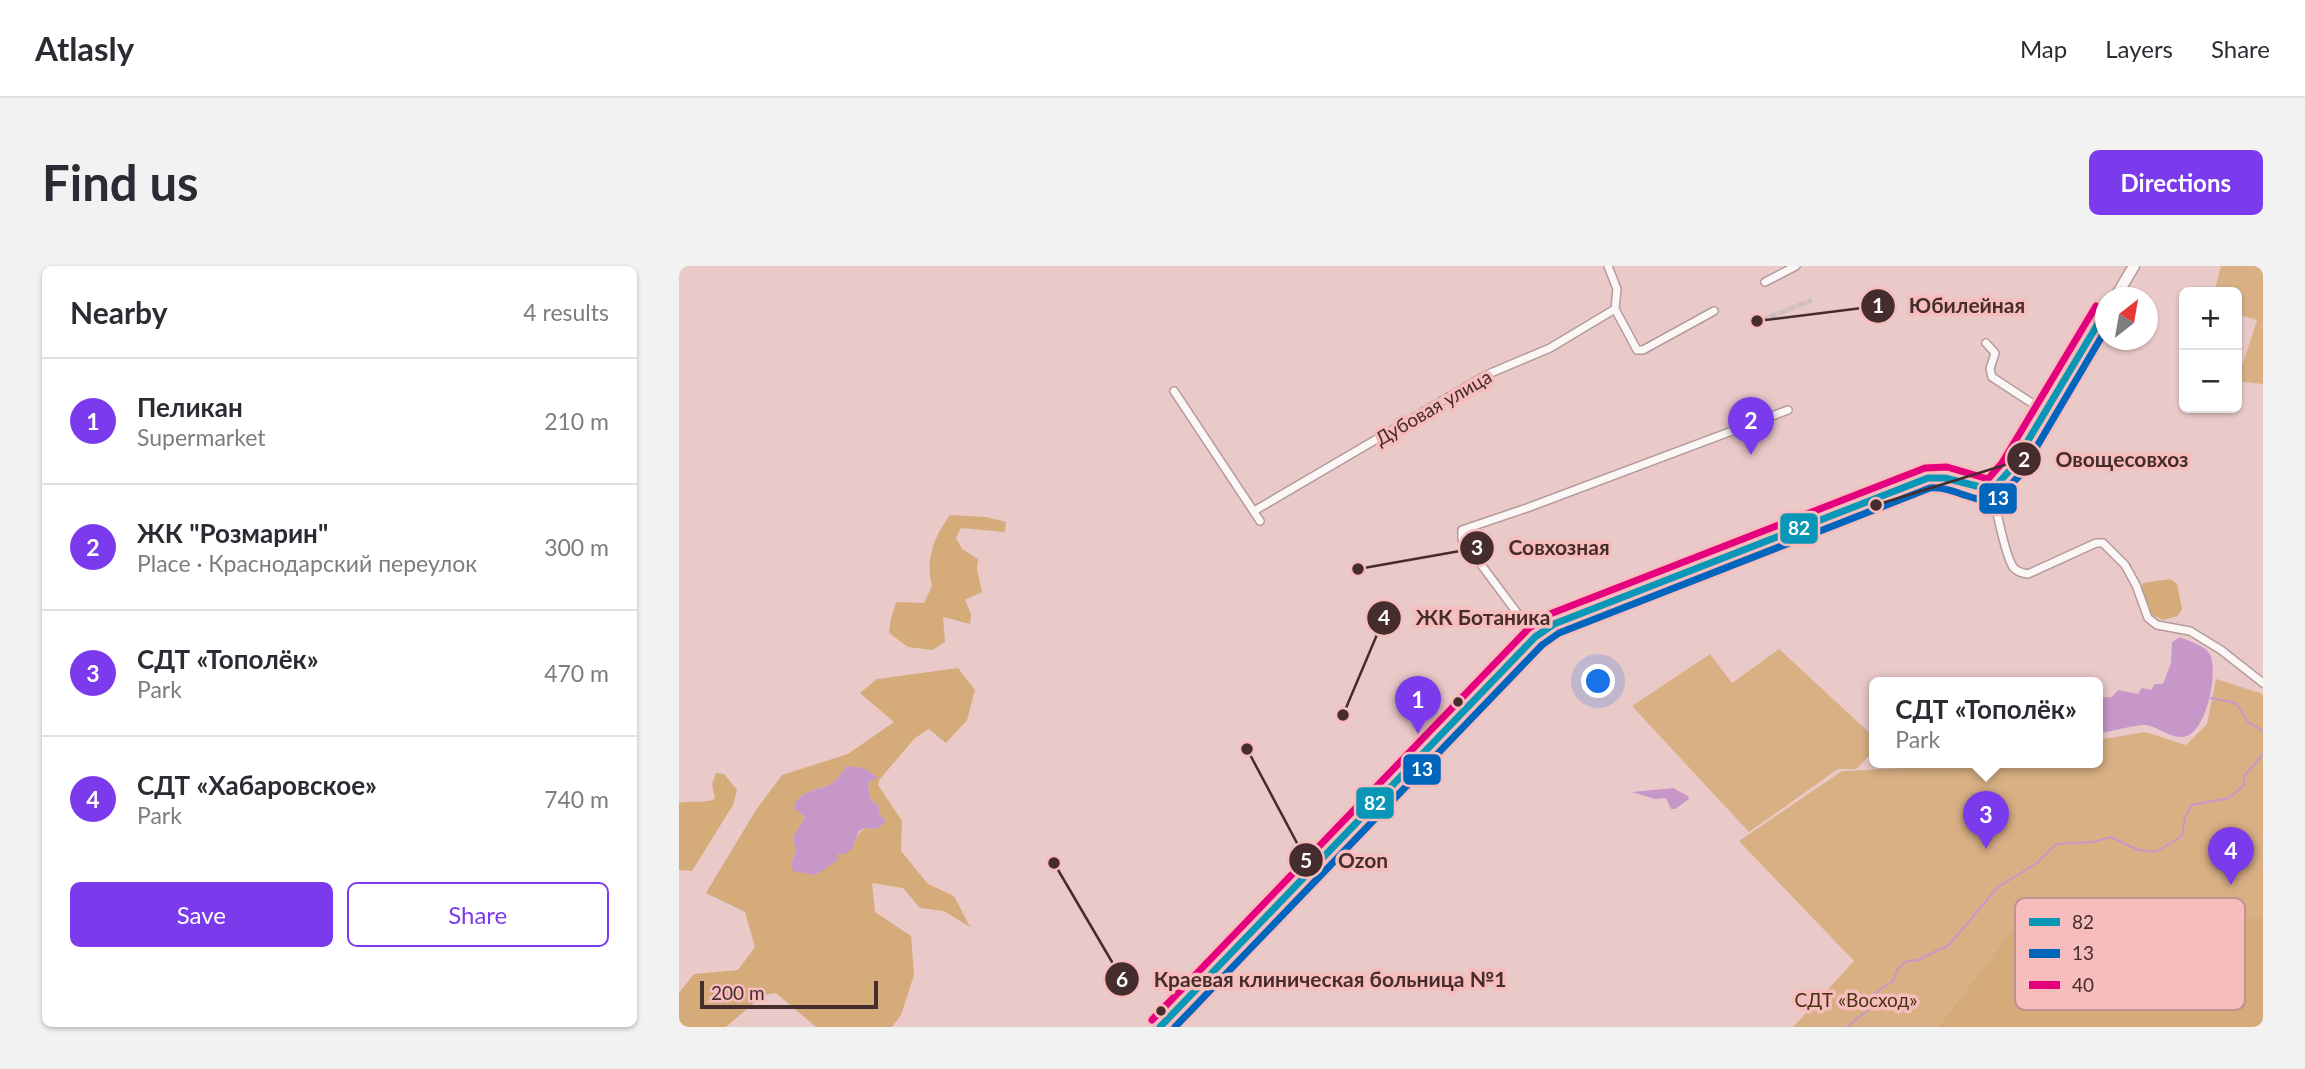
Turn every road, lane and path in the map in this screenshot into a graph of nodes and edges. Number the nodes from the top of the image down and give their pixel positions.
1 (1608, 266) edge
2 (1796, 266) edge
3 (2134, 266) edge
4 (1765, 282) dead end
5 (2122, 287) edge
6 (1615, 309) junction
7 (1714, 311) dead end
8 (2095, 328) edge
9 (1986, 342) dead end
10 (1174, 391) dead end
11 (1788, 410) dead end
12 (2044, 411) junction
13 (1992, 490) junction
14 (1254, 511) junction
15 (1260, 521) dead end
16 (1535, 637) junction
17 (2263, 683) edge
18 (1160, 1027) edge

1 - 6 street
2 - 4 street
3 - 5 main road
6 - 7 street
6 - 14 street, Дубовая улица
8 - 12 main road
9 - 12 street
10 - 14 street
11 - 16 street
12 - 13 main road
13 - 16 main road
13 - 17 street
14 - 15 street
16 - 18 main road

